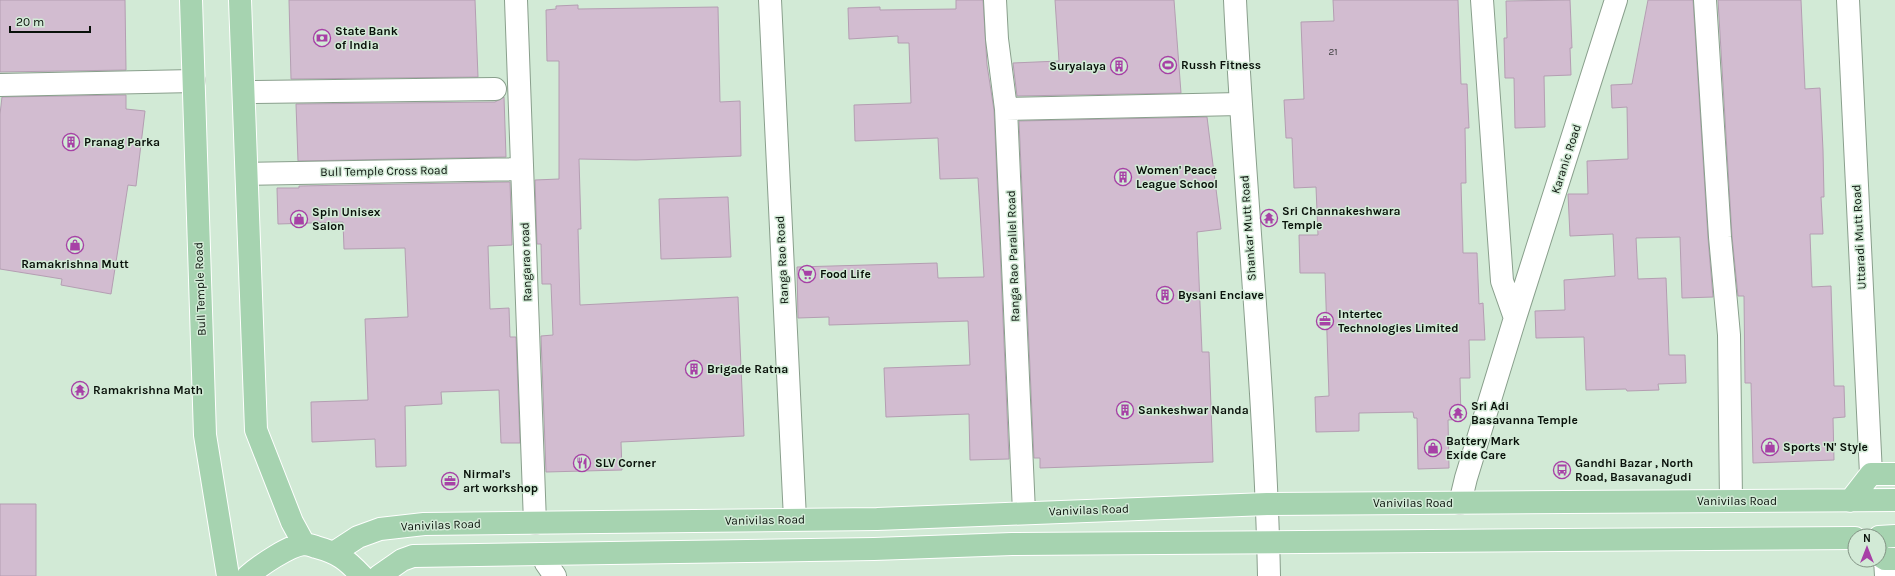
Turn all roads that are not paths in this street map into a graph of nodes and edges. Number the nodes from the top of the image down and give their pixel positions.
1 (191, 0) edge
2 (240, 0) edge
3 (516, 0) edge
4 (770, 0) edge
5 (995, 0) edge
6 (1235, 0) edge
7 (1482, 0) edge
8 (1616, 0) edge
9 (1705, 0) edge
10 (1848, 0) edge
11 (194, 81) junction
12 (0, 85) edge
13 (495, 89) dead end
14 (244, 92) junction
15 (1240, 104) junction
16 (1006, 109) junction
17 (522, 168) junction
18 (247, 174) junction
19 (1516, 318) junction
20 (1871, 474) junction
21 (1895, 474) edge
22 (1895, 500) edge
23 (1732, 501) junction
24 (1850, 501) junction
25 (1460, 503) junction
26 (1267, 504) junction
27 (1024, 512) junction
28 (795, 519) junction
29 (535, 523) junction
30 (1847, 538) edge
31 (1268, 543) junction
32 (304, 544) junction
33 (335, 552) junction
34 (542, 554) junction
35 (228, 576) edge
36 (248, 576) edge
37 (362, 576) edge
38 (379, 576) edge
39 (555, 576) edge
40 (1269, 576) edge

1 - 11 main road, Bull Temple Road
2 - 14 main road
3 - 17 street, Rangarao road
4 - 28 street, Ranga Rao Road
5 - 16 street, Ranga Rao Parallel Road
6 - 15 street, Shankar Mutt Road
7 - 19 street
8 - 19 street, Karanic Road
9 - 23 street
10 - 20 street, Uttaradi Mutt Road
11 - 12 street
11 - 35 main road, Bull Temple Road
13 - 14 street
14 - 18 main road
15 - 16 street
15 - 26 street, Shankar Mutt Road
16 - 27 street, Ranga Rao Parallel Road
17 - 18 street, Bull Temple Cross Road
17 - 29 street, Rangarao road
18 - 32 main road
19 - 25 street, Karanic Road
20 - 21 main road
20 - 24 main road
22 - 24 main road, Vanivilas Road
23 - 24 main road, Vanivilas Road
23 - 25 main road, Vanivilas Road
25 - 26 main road, Vanivilas Road
26 - 27 main road, Vanivilas Road
26 - 31 street, Shankar Mutt Road
27 - 28 main road, Vanivilas Road
28 - 29 main road, Vanivilas Road
29 - 33 main road, Vanivilas Road
30 - 31 main road
31 - 34 main road
31 - 40 street, Shankar Mutt Road
32 - 33 main road
32 - 36 main road
33 - 37 main road
34 - 38 main road
34 - 39 street

